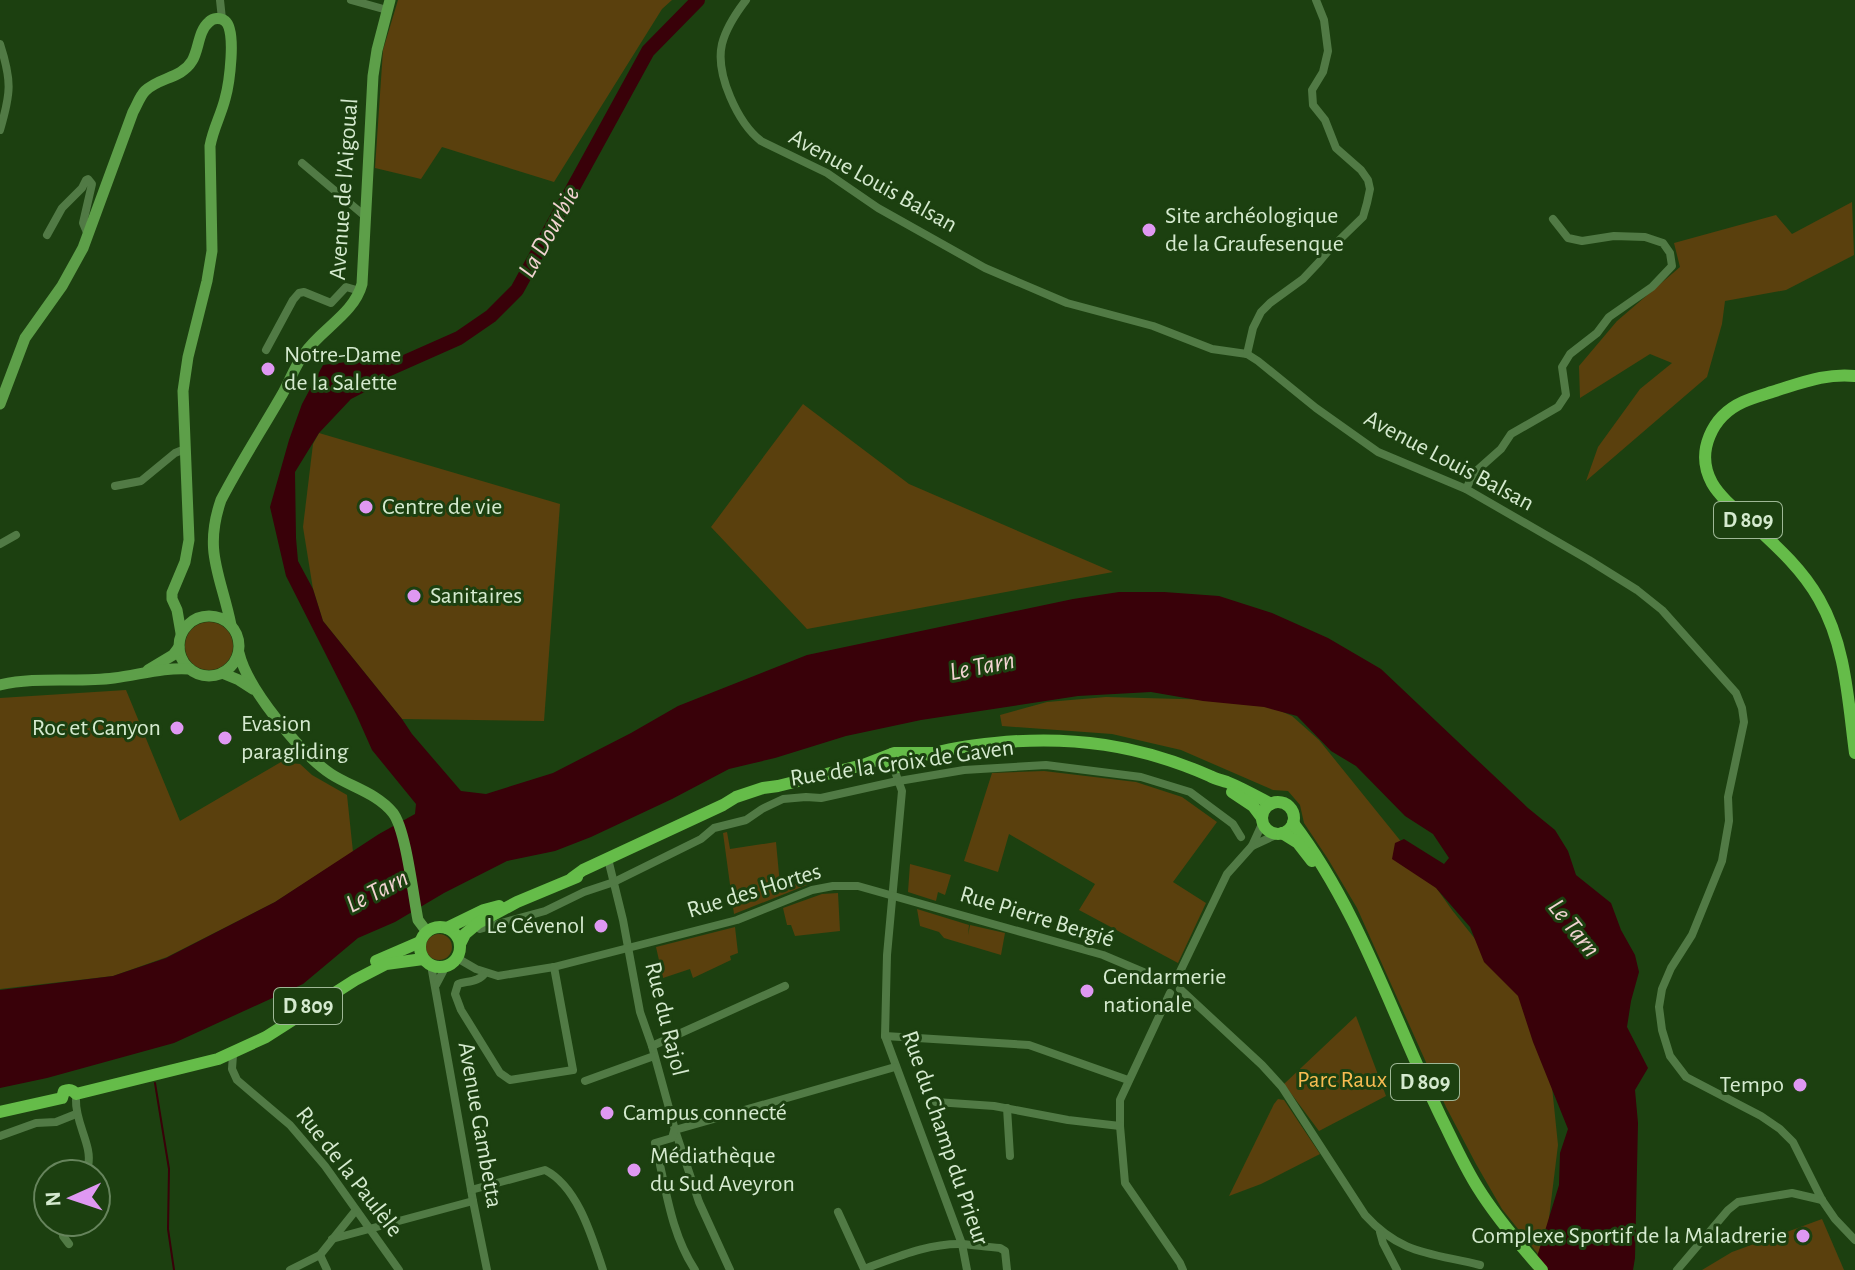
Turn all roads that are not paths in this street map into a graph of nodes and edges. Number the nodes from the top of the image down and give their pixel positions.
1 (220, 0) edge
2 (351, 0) edge
3 (746, 0) edge
4 (1316, 0) edge
5 (388, 5) edge
6 (222, 19) junction
7 (0, 44) edge
8 (0, 130) edge
9 (302, 163) dead end
10 (366, 217) junction
11 (1553, 219) dead end
12 (47, 235) dead end
13 (88, 235) junction
14 (360, 291) junction
15 (266, 350) dead end
16 (1247, 354) junction
17 (1855, 376) edge
18 (0, 404) edge
19 (185, 449) junction
20 (115, 486) dead end
21 (1466, 489) junction
22 (16, 535) dead end
23 (0, 544) edge
24 (218, 576) junction
25 (177, 610) junction
26 (212, 615) junction
27 (195, 619) junction
28 (231, 625) junction
29 (181, 633) junction
30 (179, 647) junction
31 (239, 653) junction
32 (190, 669) junction
33 (142, 673) junction
34 (222, 673) junction
35 (0, 685) edge
36 (256, 691) junction
37 (1855, 753) edge
38 (897, 761) junction
39 (1213, 778) junction
40 (900, 781) junction
41 (778, 786) junction
42 (754, 797) junction
43 (1271, 804) junction
44 (723, 805) junction
45 (762, 809) junction
46 (1262, 820) junction
47 (1293, 823) junction
48 (1280, 834) junction
49 (1241, 837) dead end
50 (651, 839) junction
51 (1252, 846) junction
52 (609, 863) junction
53 (572, 878) junction
54 (614, 882) junction
55 (1331, 883) junction
56 (893, 896) junction
57 (517, 902) junction
58 (447, 928) junction
59 (480, 929) dead end
60 (424, 937) junction
61 (460, 944) junction
62 (628, 949) junction
63 (427, 962) junction
64 (451, 962) junction
65 (554, 967) junction
66 (485, 973) junction
67 (1174, 984) junction
68 (436, 986) junction
69 (785, 986) dead end
70 (885, 1036) junction
71 (239, 1049) junction
72 (653, 1051) junction
73 (218, 1058) junction
74 (192, 1064) junction
75 (895, 1067) junction
76 (232, 1069) junction
77 (1128, 1080) junction
78 (585, 1081) dead end
79 (72, 1102) junction
80 (936, 1102) dead end
81 (1007, 1108) junction
82 (0, 1112) edge
83 (1120, 1126) junction
84 (675, 1130) junction
85 (0, 1136) edge
86 (1010, 1156) dead end
87 (91, 1158) edge
88 (471, 1190) junction
89 (1822, 1200) junction
90 (473, 1201) junction
91 (356, 1210) junction
92 (838, 1212) dead end
93 (370, 1228) junction
94 (1380, 1232) junction
95 (64, 1238) edge
96 (332, 1239) junction
97 (1855, 1240) edge
98 (69, 1244) dead end
99 (962, 1244) junction
100 (320, 1255) junction
101 (1480, 1265) dead end
102 (290, 1270) edge
103 (327, 1270) edge
104 (399, 1270) edge
105 (487, 1270) edge
106 (603, 1270) edge
107 (695, 1270) edge
108 (730, 1270) edge
109 (967, 1270) edge
110 (1007, 1270) edge
111 (1183, 1270) edge
112 (1397, 1270) edge
113 (1542, 1270) edge
114 (1677, 1270) edge

1 - 6 street
2 - 5 street
3 - 16 street, Avenue Louis Balsan
4 - 16 street
5 - 10 street, Avenue de l'Aigoual
6 - 13 street
6 - 19 street
7 - 8 street
9 - 10 street
10 - 14 street, Avenue de l'Aigoual
11 - 21 street
12 - 13 street
13 - 18 street
14 - 15 street
14 - 24 street, Avenue de l'Aigoual
16 - 21 street, Avenue Louis Balsan
17 - 37 main road, D 809
19 - 20 street
19 - 25 street
21 - 89 street, Avenue Louis Balsan
22 - 23 street
24 - 26 street, Avenue de l'Aigoual
24 - 28 street, Avenue de l'Aigoual
25 - 27 street
25 - 29 street
26 - 27 street
26 - 28 street
27 - 29 street
28 - 31 street
29 - 30 street
30 - 32 street
30 - 33 street
31 - 34 street
31 - 36 street
32 - 33 street
32 - 34 street
33 - 35 street
34 - 36 street
36 - 60 street
38 - 39 main road
38 - 40 street, Rue du Champ du Prieur
38 - 41 main road
39 - 43 main road
39 - 46 main road
40 - 45 street, Rue de la Croix de Gaven
40 - 49 street, Rue de la Croix de Gaven
40 - 56 street, Rue du Champ du Prieur
41 - 42 main road
41 - 44 main road
42 - 44 main road
42 - 45 street
43 - 46 main road
43 - 47 main road
44 - 50 main road
45 - 54 street, Rue de la Croix de Gaven
46 - 48 main road
46 - 51 street
47 - 48 main road
47 - 55 main road, D 809
48 - 51 street
48 - 55 main road, D 809
50 - 52 main road
50 - 53 main road
51 - 67 street
52 - 53 main road
52 - 54 street, Rue du Rajol
53 - 57 main road
54 - 59 street, Rue de la Croix de Gaven
54 - 62 street, Rue du Rajol
55 - 113 main road, D 809
56 - 62 street, Rue des Hortes
56 - 67 street, Rue Pierre Bergié
56 - 70 street, Rue du Champ du Prieur
57 - 58 main road
57 - 61 main road
58 - 60 main road
58 - 61 main road
60 - 63 main road
60 - 74 main road, D 809
61 - 64 main road
62 - 65 street, Rue des Hortes
62 - 72 street, Rue du Rajol
63 - 64 main road
63 - 68 street, Avenue Gambetta
63 - 71 main road, D 809
64 - 66 street
64 - 68 street
65 - 66 street, Rue des Hortes
65 - 66 street
67 - 77 street
67 - 94 street, Rue Pierre Bergié
68 - 88 street, Avenue Gambetta
69 - 72 street
70 - 75 street, Rue du Champ du Prieur
70 - 77 street
71 - 73 main road, D 809
71 - 76 street
72 - 78 street
72 - 84 street, Rue du Rajol
73 - 74 main road, D 809
73 - 76 street, Rue de la Paulèle
74 - 79 main road, D 809
75 - 84 street
75 - 99 street, Rue du Champ du Prieur
76 - 91 street, Rue de la Paulèle
77 - 83 street
79 - 82 main road, D 809
79 - 85 street
79 - 87 street
80 - 81 street
81 - 83 street
81 - 86 street
83 - 111 street
84 - 107 street
84 - 108 street, Rue du Rajol
88 - 90 street, Avenue Gambetta
88 - 106 street
89 - 97 street, Avenue Louis Balsan
89 - 114 street
90 - 93 street
90 - 105 street, Avenue Gambetta
91 - 93 street, Rue de la Paulèle
91 - 96 street
92 - 99 street
93 - 96 street
93 - 104 street, Rue de la Paulèle
94 - 101 street
94 - 112 street
95 - 98 street
96 - 100 street
99 - 109 street, Rue du Champ du Prieur
99 - 110 street
100 - 102 street
100 - 103 street

